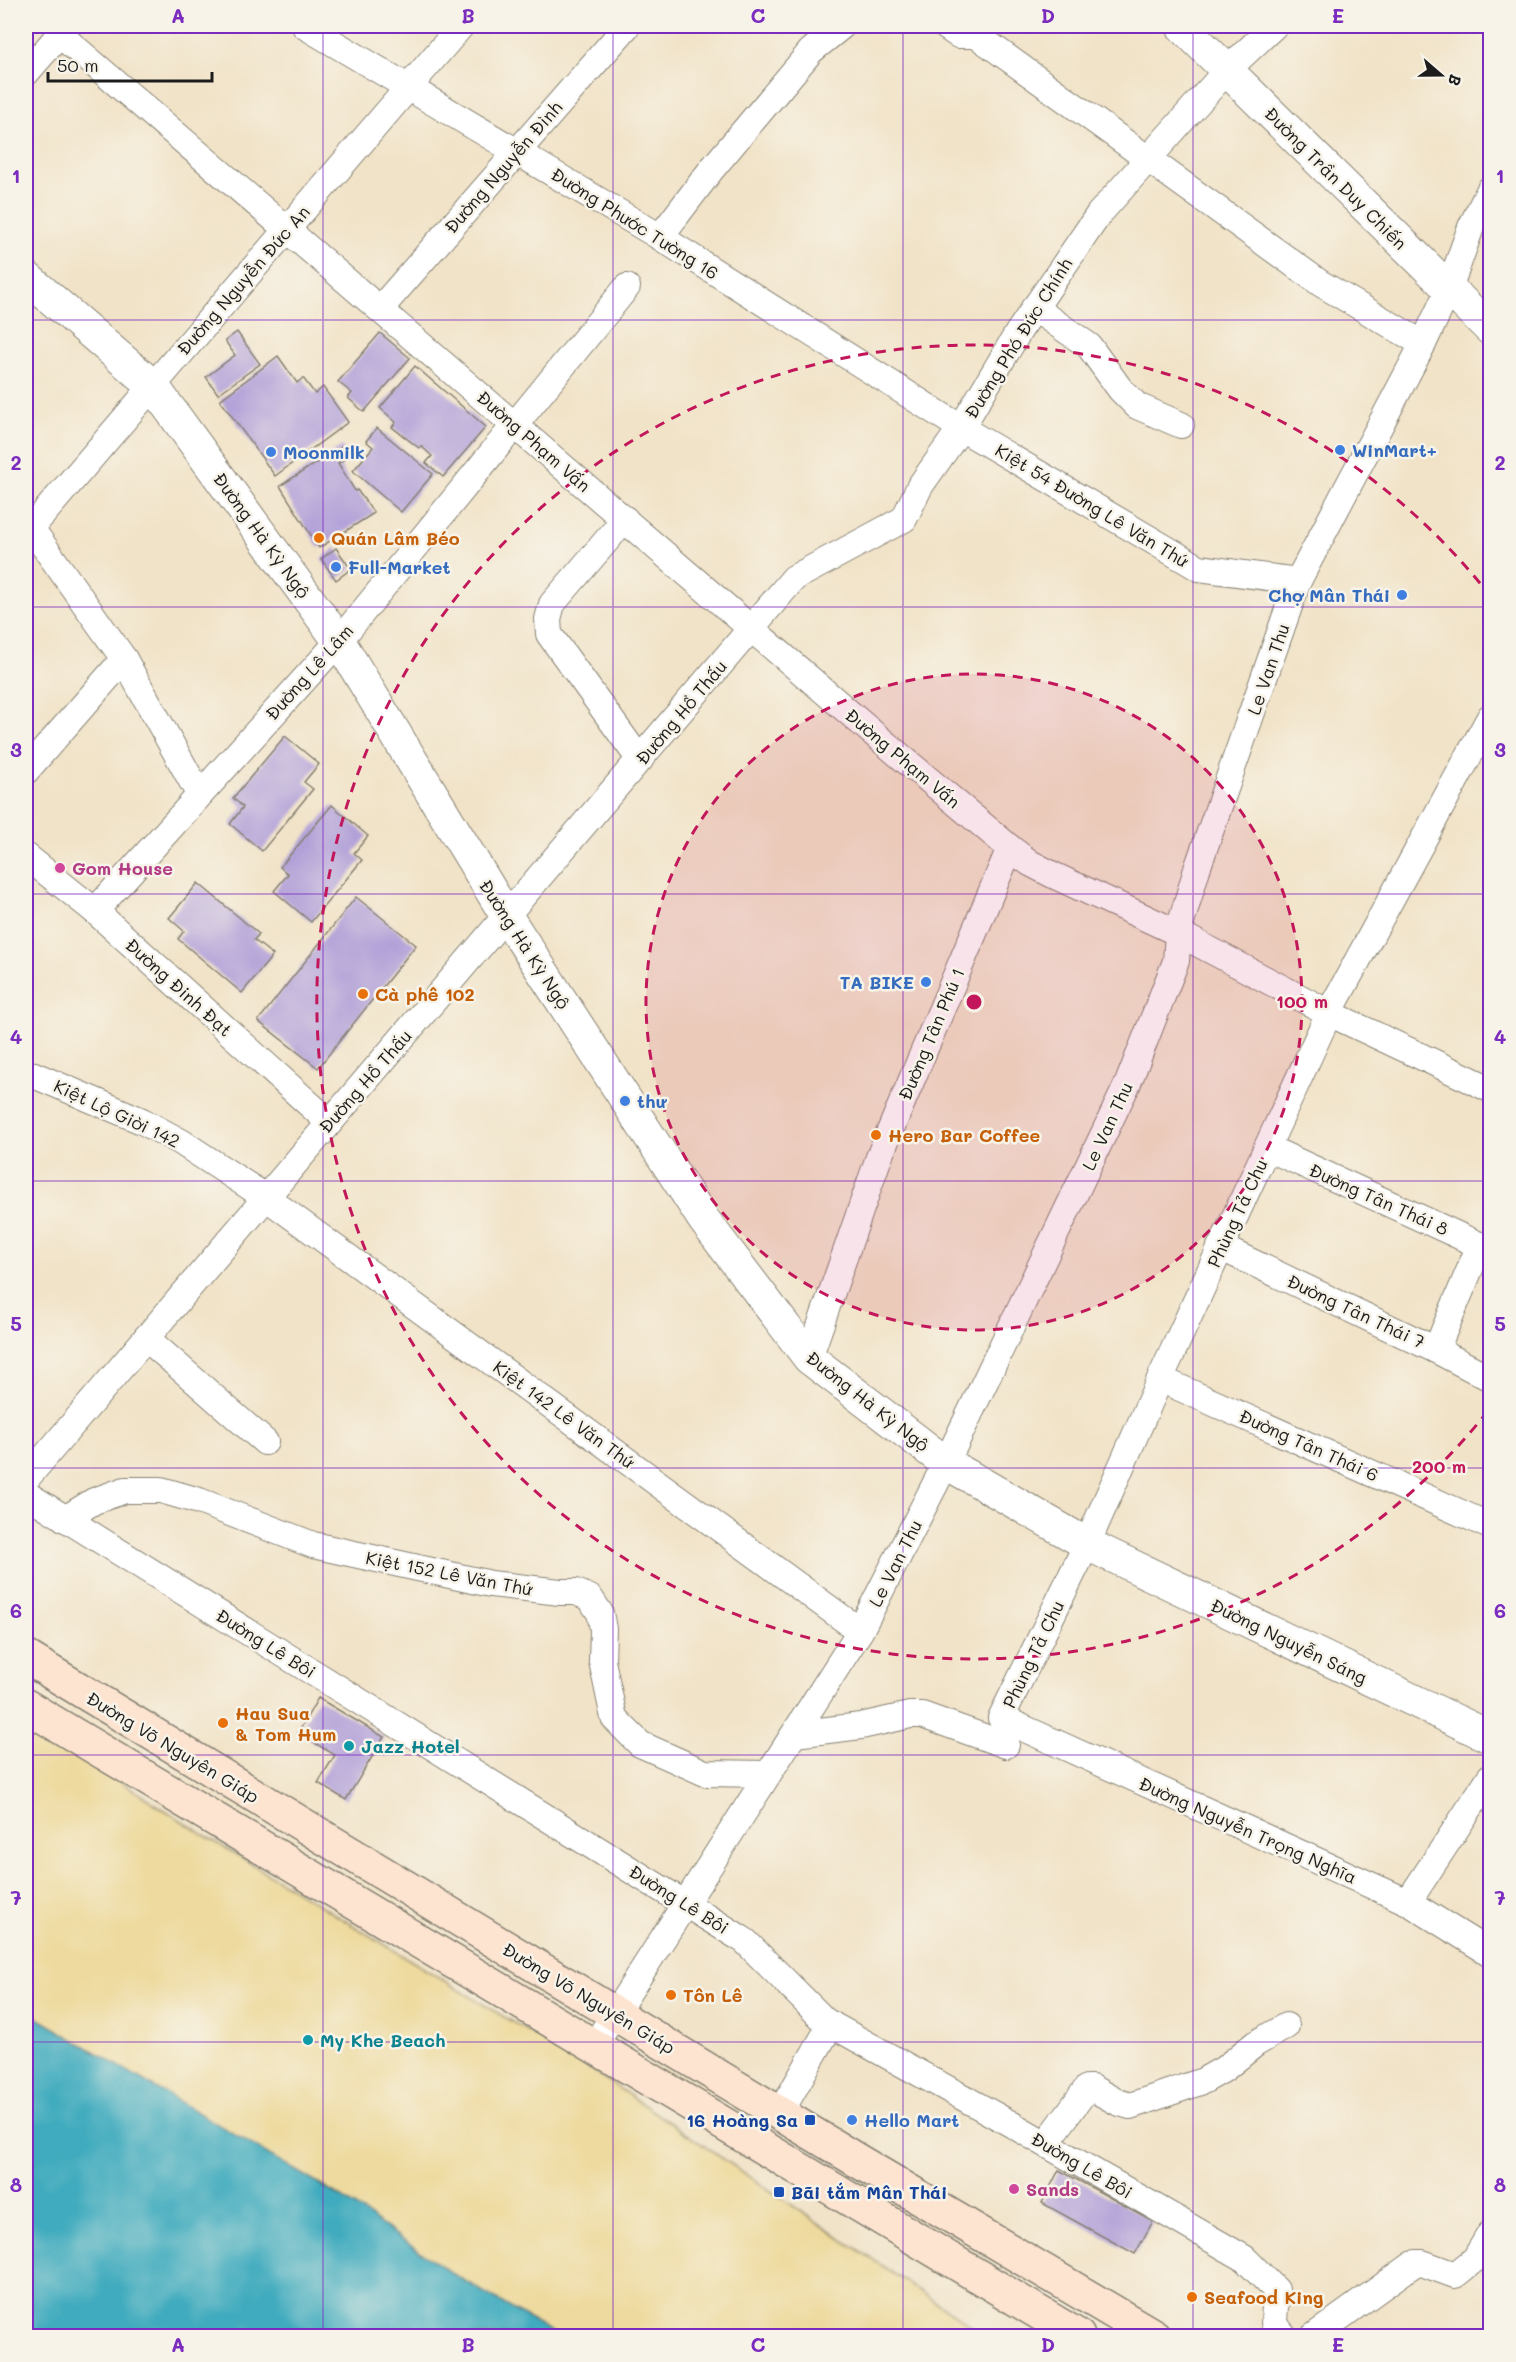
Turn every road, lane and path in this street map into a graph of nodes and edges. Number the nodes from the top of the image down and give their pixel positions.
1 (305, 26) edge
2 (461, 26) edge
3 (627, 26) edge
4 (945, 26) edge
5 (1182, 26) edge
6 (1274, 26) edge
7 (829, 29) edge
8 (63, 30) edge
9 (1227, 70) junction
10 (26, 73) edge
11 (408, 89) junction
12 (518, 151) junction
13 (1147, 159) junction
14 (1490, 190) edge
15 (286, 230) junction
16 (660, 237) junction
17 (26, 278) edge
18 (627, 287) dead end
19 (1449, 289) junction
20 (1034, 308) junction
21 (380, 309) junction
22 (1491, 329) edge
23 (1423, 344) junction
24 (153, 386) junction
25 (514, 424) junction
26 (1181, 426) dead end
27 (961, 428) junction
28 (625, 519) junction
29 (27, 528) edge
30 (1298, 581) junction
31 (751, 628) junction
32 (339, 641) junction
33 (124, 659) junction
34 (1491, 717) edge
35 (640, 760) junction
36 (26, 771) edge
37 (199, 794) junction
38 (1010, 848) junction
39 (26, 856) edge
40 (95, 910) junction
41 (507, 917) junction
42 (1178, 933) junction
43 (1329, 1013) junction
44 (26, 1074) edge
45 (1491, 1089) edge
46 (329, 1122) junction
47 (1268, 1148) junction
48 (267, 1198) junction
49 (1220, 1247) junction
50 (1485, 1247) edge
51 (146, 1338) junction
52 (1437, 1350) junction
53 (809, 1358) junction
54 (1491, 1378) edge
55 (1160, 1379) junction
56 (265, 1442) dead end
57 (946, 1463) junction
58 (26, 1479) edge
59 (26, 1494) edge
60 (65, 1519) junction
61 (1490, 1525) edge
62 (1087, 1544) junction
63 (860, 1631) junction
64 (26, 1657) edge
65 (26, 1706) edge
66 (1001, 1718) joint
67 (795, 1734) junction
68 (1491, 1737) edge
69 (1006, 1744) dead end
70 (768, 1774) junction
71 (1491, 1777) edge
72 (1408, 1902) junction
73 (687, 1904) junction
74 (1491, 1953) edge
75 (615, 2014) junction
76 (831, 2024) junction
77 (1286, 2026) dead end
78 (594, 2046) junction
79 (780, 2113) junction
80 (1046, 2144) junction
81 (1491, 2234) edge
82 (1078, 2337) edge
83 (1154, 2337) edge
84 (1284, 2337) edge
85 (1314, 2337) edge

1 - 11 street, Đường Phước Tường 16
2 - 11 street, Đường Nguyễn Đức An
3 - 12 street, Đường Nguyễn Đình
4 - 13 street
5 - 9 street, Đường Trần Duy Chiến
6 - 9 street, Đường Phó Đức Chính
7 - 16 street
8 - 10 street
8 - 15 street, Đường Phạm Vấn
9 - 13 street, Đường Phó Đức Chính
9 - 19 street, Đường Trần Duy Chiến
11 - 12 street, Đường Phước Tường 16
11 - 15 street, Đường Nguyễn Đức An
12 - 16 street, Đường Phước Tường 16
12 - 21 street, Đường Nguyễn Đình
13 - 20 street, Đường Phó Đức Chính
13 - 23 street
14 - 19 street, Le Van Thu
15 - 21 street, Đường Phạm Vấn
15 - 24 street, Đường Nguyễn Đức An
16 - 27 street, Đường Phước Tường 16
17 - 24 street, Đường Hà Kỳ Ngộ
18 - 25 street, Đường Lê Lâm
19 - 22 street, Đường Trần Duy Chiến
19 - 23 street, Le Van Thu
20 - 26 street
20 - 27 street, Đường Phó Đức Chính
21 - 25 street, Đường Phạm Vấn
23 - 30 street, Le Van Thu
24 - 29 street, Đường Nguyễn Đức An
24 - 32 street, Đường Hà Kỳ Ngộ
25 - 28 street, Đường Phạm Vấn
25 - 32 street, Đường Lê Lâm
27 - 30 street, Kiệt 54 Đường Lê Văn Thứ
27 - 31 street, Đường Phó Đức Chính
28 - 31 street, Đường Phạm Vấn
28 - 35 street
29 - 33 street
30 - 42 street, Le Van Thu
31 - 35 street, Đường Hồ Thấu
31 - 38 street, Đường Phạm Vấn
32 - 37 street, Đường Lê Lâm
32 - 41 street, Đường Hà Kỳ Ngộ
33 - 36 street
33 - 37 street
34 - 43 street, Phùng Tả Chu
35 - 41 street, Đường Hồ Thấu
37 - 40 street, Đường Lê Lâm
38 - 42 street, Đường Phạm Vấn
38 - 53 street, Đường Tân Phú 1
39 - 40 street, Đường Đinh Đạt
40 - 46 street, Đường Đinh Đạt
41 - 46 street, Đường Hồ Thấu
41 - 53 street, Đường Hà Kỳ Ngộ
42 - 43 street, Đường Phạm Vấn
42 - 57 street, Le Van Thu
43 - 45 street
43 - 47 street, Phùng Tả Chu
44 - 48 street, Kiệt Lộ Giời 142
46 - 48 street, Đường Hồ Thấu
47 - 49 street, Phùng Tả Chu
47 - 50 street, Đường Tân Thái 8
48 - 51 street, Đường Hồ Thấu
48 - 63 street, Kiệt 142 Lê Văn Thứ
49 - 52 street, Đường Tân Thái 7
49 - 55 street, Phùng Tả Chu
50 - 52 street
51 - 56 street
51 - 58 street, Đường Hồ Thấu
52 - 54 street, Đường Tân Thái 7
53 - 57 street, Đường Hà Kỳ Ngộ
55 - 61 street, Đường Tân Thái 6
55 - 62 street, Phùng Tả Chu
57 - 62 street, Đường Hà Kỳ Ngộ
57 - 63 street, Le Van Thu
59 - 60 street, Đường Lê Bôi
60 - 70 street, Kiệt 152 Lê Văn Thứ
60 - 73 street, Đường Lê Bôi
62 - 66 street, Phùng Tả Chu
62 - 68 street, Đường Nguyễn Sáng
63 - 67 street, Le Van Thu
64 - 75 main road, Đường Võ Nguyên Giáp
65 - 78 main road
66 - 72 street, Đường Nguyễn Trọng Nghĩa
67 - 69 street
67 - 70 street, Le Van Thu
70 - 73 street, Le Van Thu
71 - 72 street
72 - 74 street, Đường Nguyễn Trọng Nghĩa
73 - 75 street, Le Van Thu
73 - 76 street, Đường Lê Bôi
75 - 78 street, Le Van Thu
75 - 79 main road, Đường Võ Nguyên Giáp
76 - 79 street
76 - 80 street, Đường Lê Bôi
77 - 80 street
78 - 82 main road
79 - 83 main road, Đường Võ Nguyên Giáp
80 - 84 street, Đường Lê Bôi
81 - 85 street

